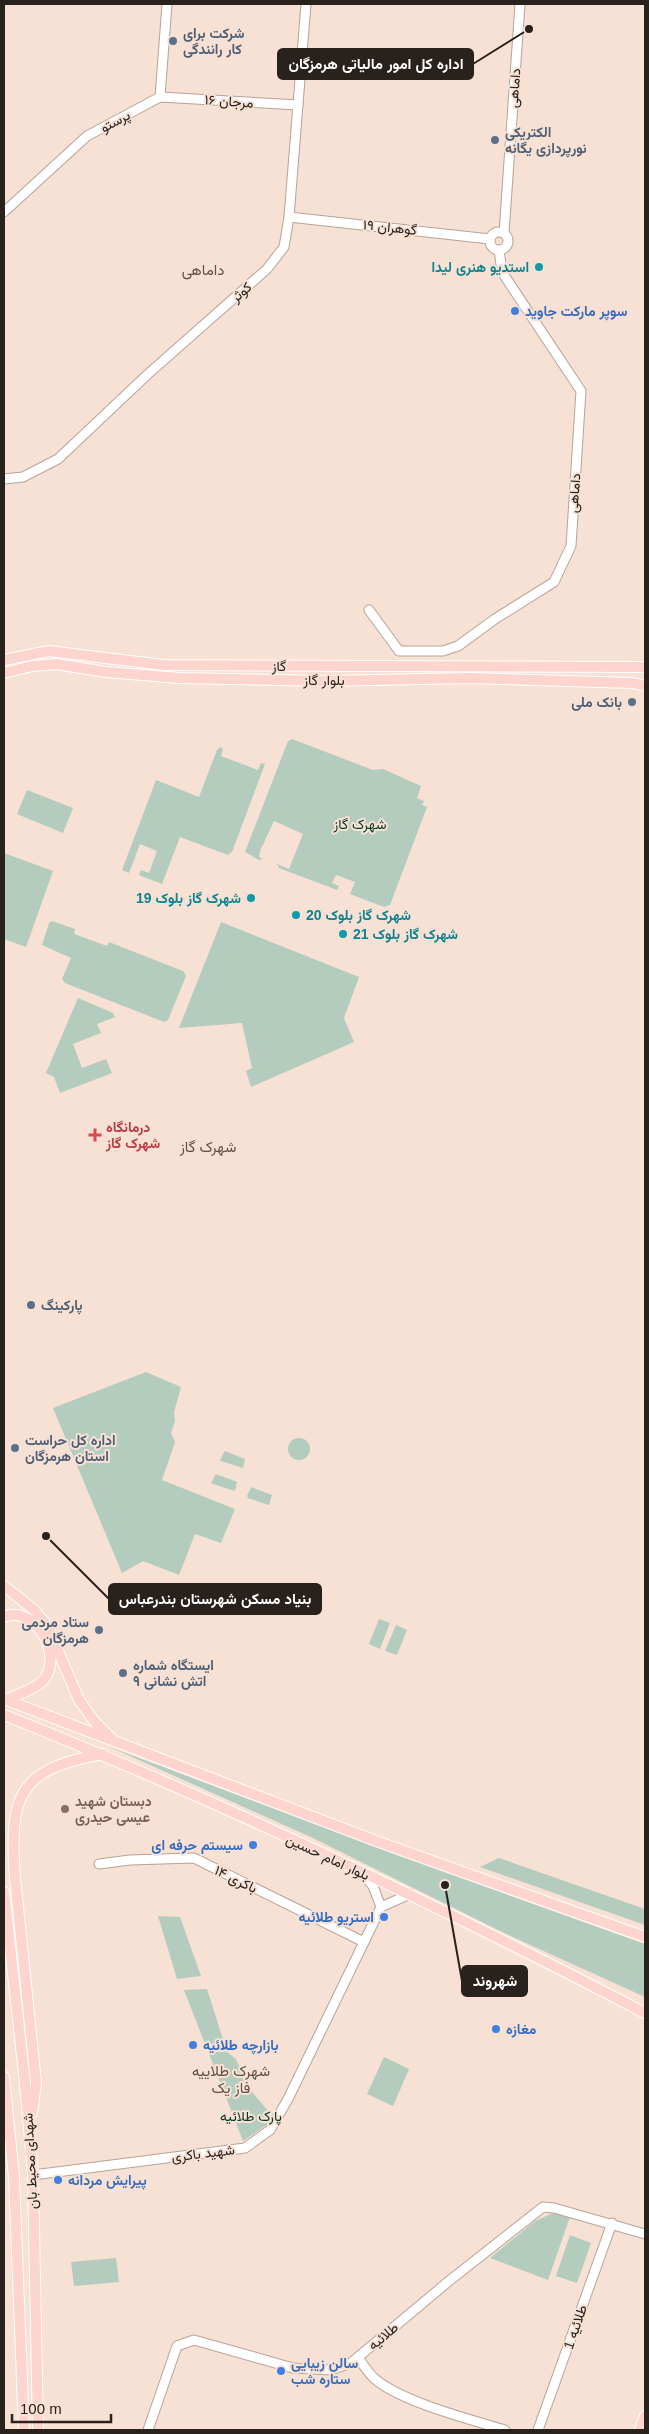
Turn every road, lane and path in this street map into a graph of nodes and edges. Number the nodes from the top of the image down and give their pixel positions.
1 (167, 4) edge
2 (306, 4) edge
3 (520, 4) edge
4 (160, 97) junction
5 (298, 105) junction
6 (4, 212) edge
7 (289, 217) junction
8 (504, 233) junction
9 (490, 239) junction
10 (499, 250) junction
11 (4, 479) edge
12 (369, 610) dead end
13 (4, 660) edge
14 (325, 666) junction
15 (630, 666) junction
16 (645, 667) edge
17 (4, 673) edge
18 (325, 681) junction
19 (642, 686) edge
20 (4, 1586) edge
21 (4, 1617) edge
22 (4, 1699) edge
23 (4, 1715) edge
24 (115, 1742) junction
25 (104, 1754) junction
26 (99, 1864) dead end
27 (360, 1871) junction
28 (4, 1892) edge
29 (410, 1894) junction
30 (380, 1908) junction
31 (645, 1937) edge
32 (364, 1942) junction
33 (645, 2013) edge
34 (4, 2082) edge
35 (30, 2145) junction
36 (33, 2175) junction
37 (612, 2223) junction
38 (645, 2234) edge
39 (358, 2358) junction
40 (645, 2416) edge
41 (24, 2430) edge
42 (38, 2430) edge
43 (148, 2430) edge
44 (504, 2430) edge
45 (538, 2430) edge
46 (640, 2430) edge

1 - 4 street
2 - 5 street, کوثر
3 - 8 street, داماهی
4 - 5 street, مرجان ۱۶
4 - 6 street, پرستو
5 - 7 street, کوثر
7 - 9 street, گوهران ۱۹
7 - 11 street, کوثر
8 - 9 street
8 - 10 street
9 - 10 street
10 - 12 street, داماهی
13 - 14 main road, گاز
14 - 15 main road, گاز
14 - 18 main road
15 - 16 main road, گاز
15 - 19 main road
17 - 18 main road, بلوار گاز
18 - 19 main road, بلوار گاز
20 - 24 main road
21 - 22 main road
22 - 24 main road
23 - 25 main road, بلوار امام حسین
24 - 31 main road
25 - 27 main road, بلوار امام حسین
25 - 35 main road
26 - 32 street, باکری ۱۴
27 - 29 main road, بلوار امام حسین
27 - 30 street
28 - 35 main road, شهدای محیط بان
29 - 30 street
29 - 33 main road, بلوار امام حسین
30 - 32 street, شهید باکری
32 - 36 street, شهید باکری
34 - 41 main road, شهدای محیط بان
35 - 36 main road, شهدای محیط بان
36 - 42 main road, شهدای محیط بان
37 - 38 street, طلائیه
37 - 39 street, طلائیه
37 - 45 street, طلائیه 1
39 - 43 street, طلائیه
39 - 44 street
40 - 46 main road

